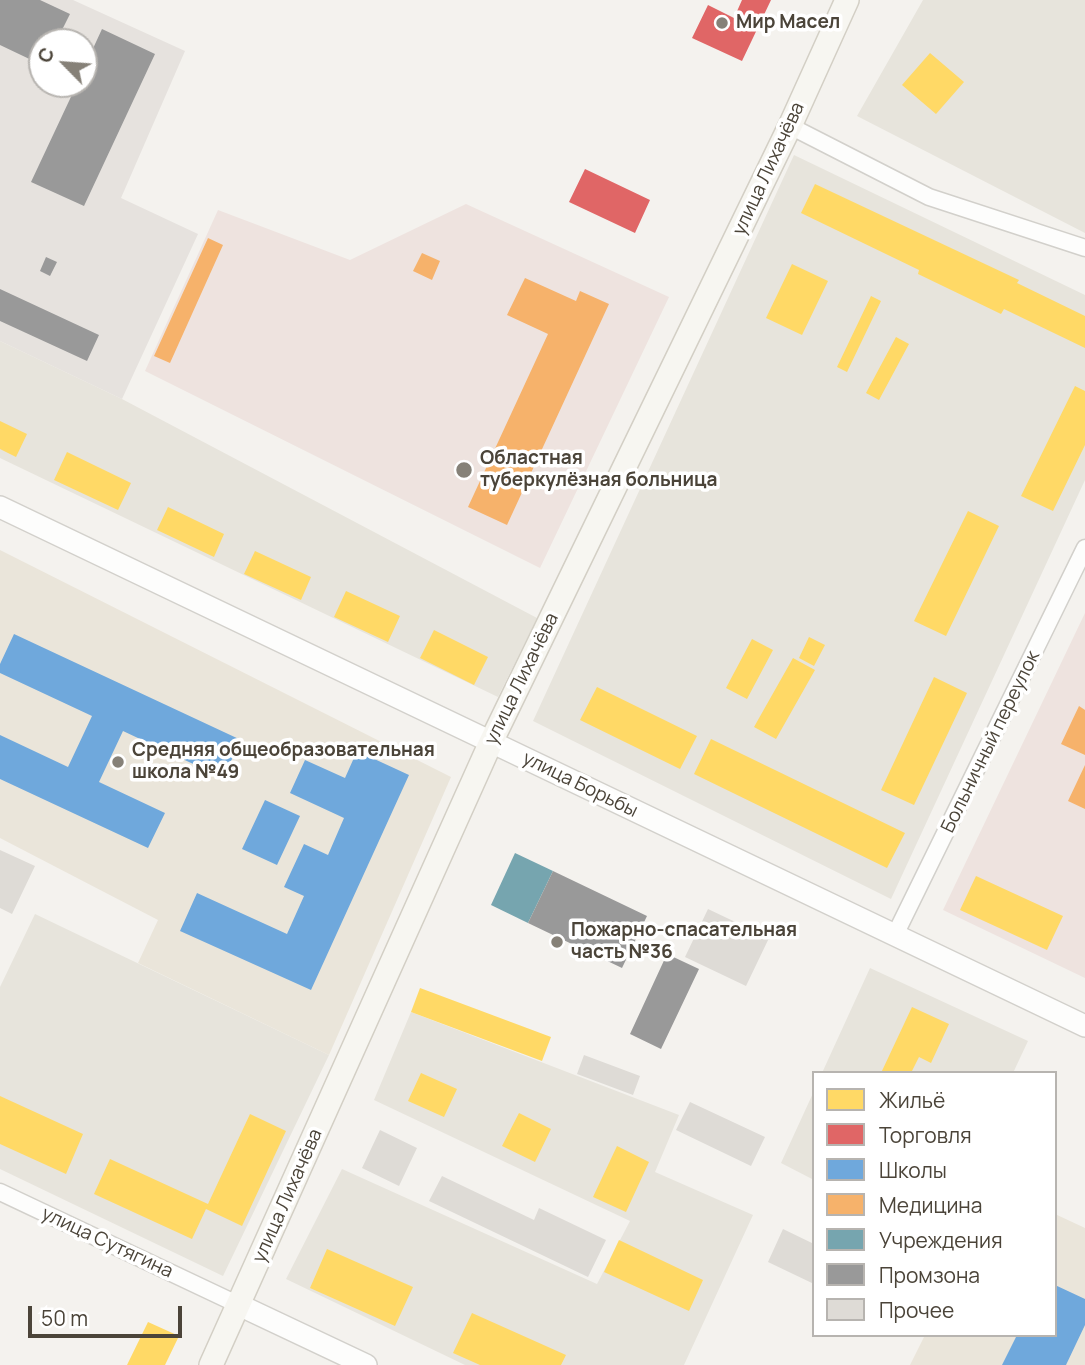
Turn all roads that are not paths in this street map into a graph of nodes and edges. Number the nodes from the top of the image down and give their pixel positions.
1 (847, 0) edge
2 (790, 126) junction
3 (1085, 248) edge
4 (0, 507) edge
5 (1085, 548) edge
6 (491, 742) junction
7 (895, 935) junction
8 (1085, 1026) edge
9 (0, 1192) edge
10 (239, 1305) junction
11 (211, 1365) edge
12 (366, 1365) edge

1 - 2 main road, улица Лихачёва
2 - 3 street
2 - 6 main road, улица Лихачёва
4 - 6 street, улица Борьбы
5 - 7 street, Больничный переулок
6 - 7 street, улица Борьбы
6 - 10 main road, улица Лихачёва
7 - 8 street, улица Борьбы
9 - 10 street, улица Сутягина
10 - 11 main road, улица Лихачёва
10 - 12 street, улица Сутягина

